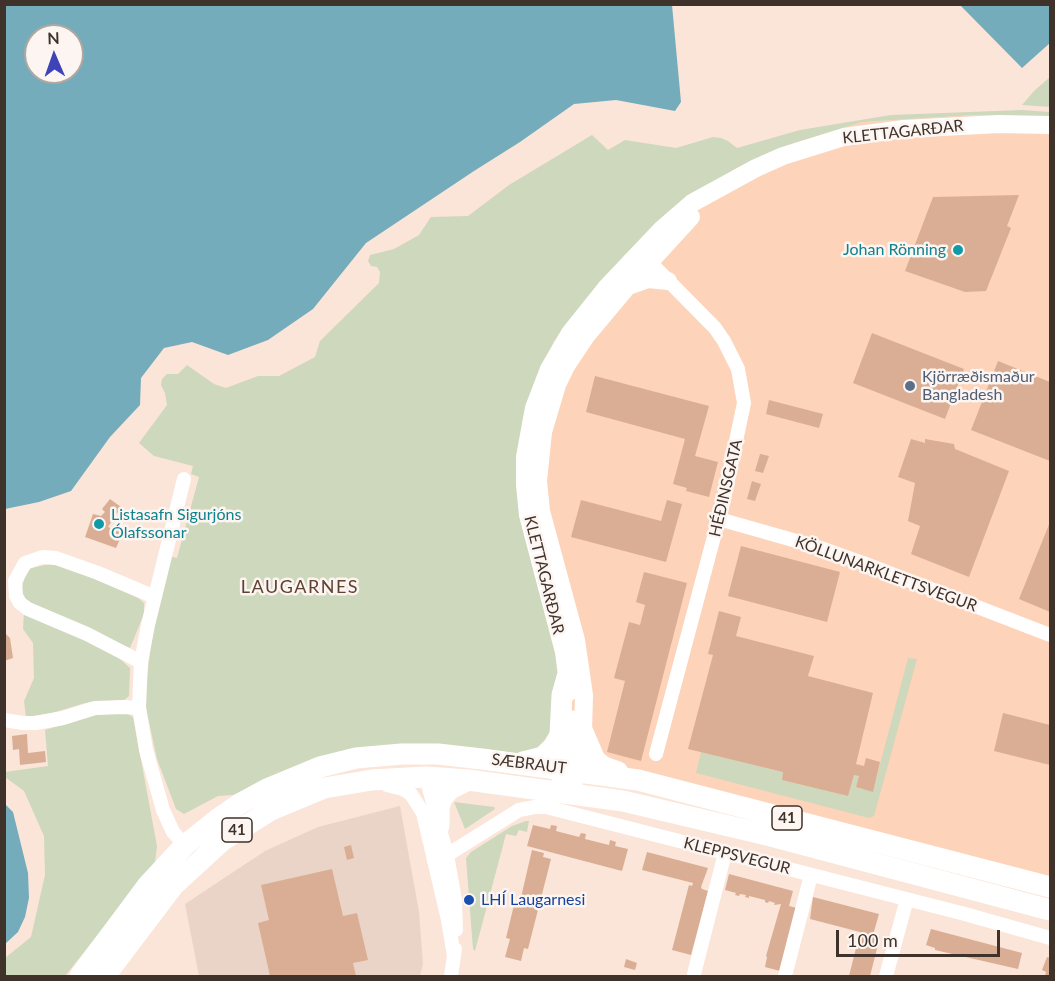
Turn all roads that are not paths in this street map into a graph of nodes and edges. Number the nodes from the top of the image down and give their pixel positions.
1 (1050, 125) edge
2 (645, 257) junction
3 (668, 281) junction
4 (627, 287) junction
5 (184, 479) dead end
6 (719, 519) junction
7 (155, 597) junction
8 (1050, 635) edge
9 (141, 662) junction
10 (567, 677) junction
11 (139, 708) junction
12 (4, 720) edge
13 (583, 732) junction
14 (406, 754) junction
15 (656, 754) dead end
16 (521, 763) junction
17 (569, 770) junction
18 (426, 777) junction
19 (468, 780) junction
20 (638, 780) junction
21 (355, 783) junction
22 (565, 793) junction
23 (439, 826) junction
24 (185, 845) junction
25 (725, 853) junction
26 (440, 858) junction
27 (811, 875) junction
28 (1050, 887) edge
29 (907, 899) junction
30 (1050, 910) edge
31 (1050, 938) edge
32 (694, 974) dead end
33 (80, 976) edge
34 (105, 976) edge
35 (451, 976) edge
36 (785, 976) edge
37 (886, 976) edge

1 - 2 main road, KLETTAGARÐAR
2 - 3 street, HÉÐINSGATA
2 - 4 main road, KLETTAGARÐAR
2 - 10 main road, KLETTAGARÐAR
3 - 4 main road
3 - 6 street, HÉÐINSGATA
4 - 13 main road, KLETTAGARÐAR
5 - 7 street
6 - 8 street, KÖLLUNARKLETTSVEGUR
6 - 15 street, HÉÐINSGATA
7 - 9 street
7 - 9 street
9 - 11 street
10 - 16 main road
10 - 17 main road, KLETTAGARÐAR
11 - 12 street
11 - 24 street
13 - 17 main road, KLETTAGARÐAR
13 - 20 main road
14 - 16 main road, SÆBRAUT / 41
14 - 18 main road
14 - 24 main road, SÆBRAUT / 41
16 - 17 main road, SÆBRAUT / 41
17 - 20 main road, SÆBRAUT / 41
17 - 22 main road, KLETTAGARÐAR
18 - 19 main road, SÆBRAUT / 41
18 - 21 main road, SÆBRAUT / 41
18 - 23 street
19 - 22 main road, SÆBRAUT / 41
19 - 23 main road
20 - 28 main road, SÆBRAUT / 41
21 - 26 street
21 - 34 main road, SÆBRAUT / 41
22 - 30 main road, SÆBRAUT / 41
23 - 26 street
24 - 33 main road, SÆBRAUT / 41
25 - 26 street, KLEPPSVEGUR
25 - 27 street, KLEPPSVEGUR
25 - 32 street
26 - 35 street
27 - 29 street, KLEPPSVEGUR
27 - 36 street
29 - 31 street, KLEPPSVEGUR
29 - 37 street

